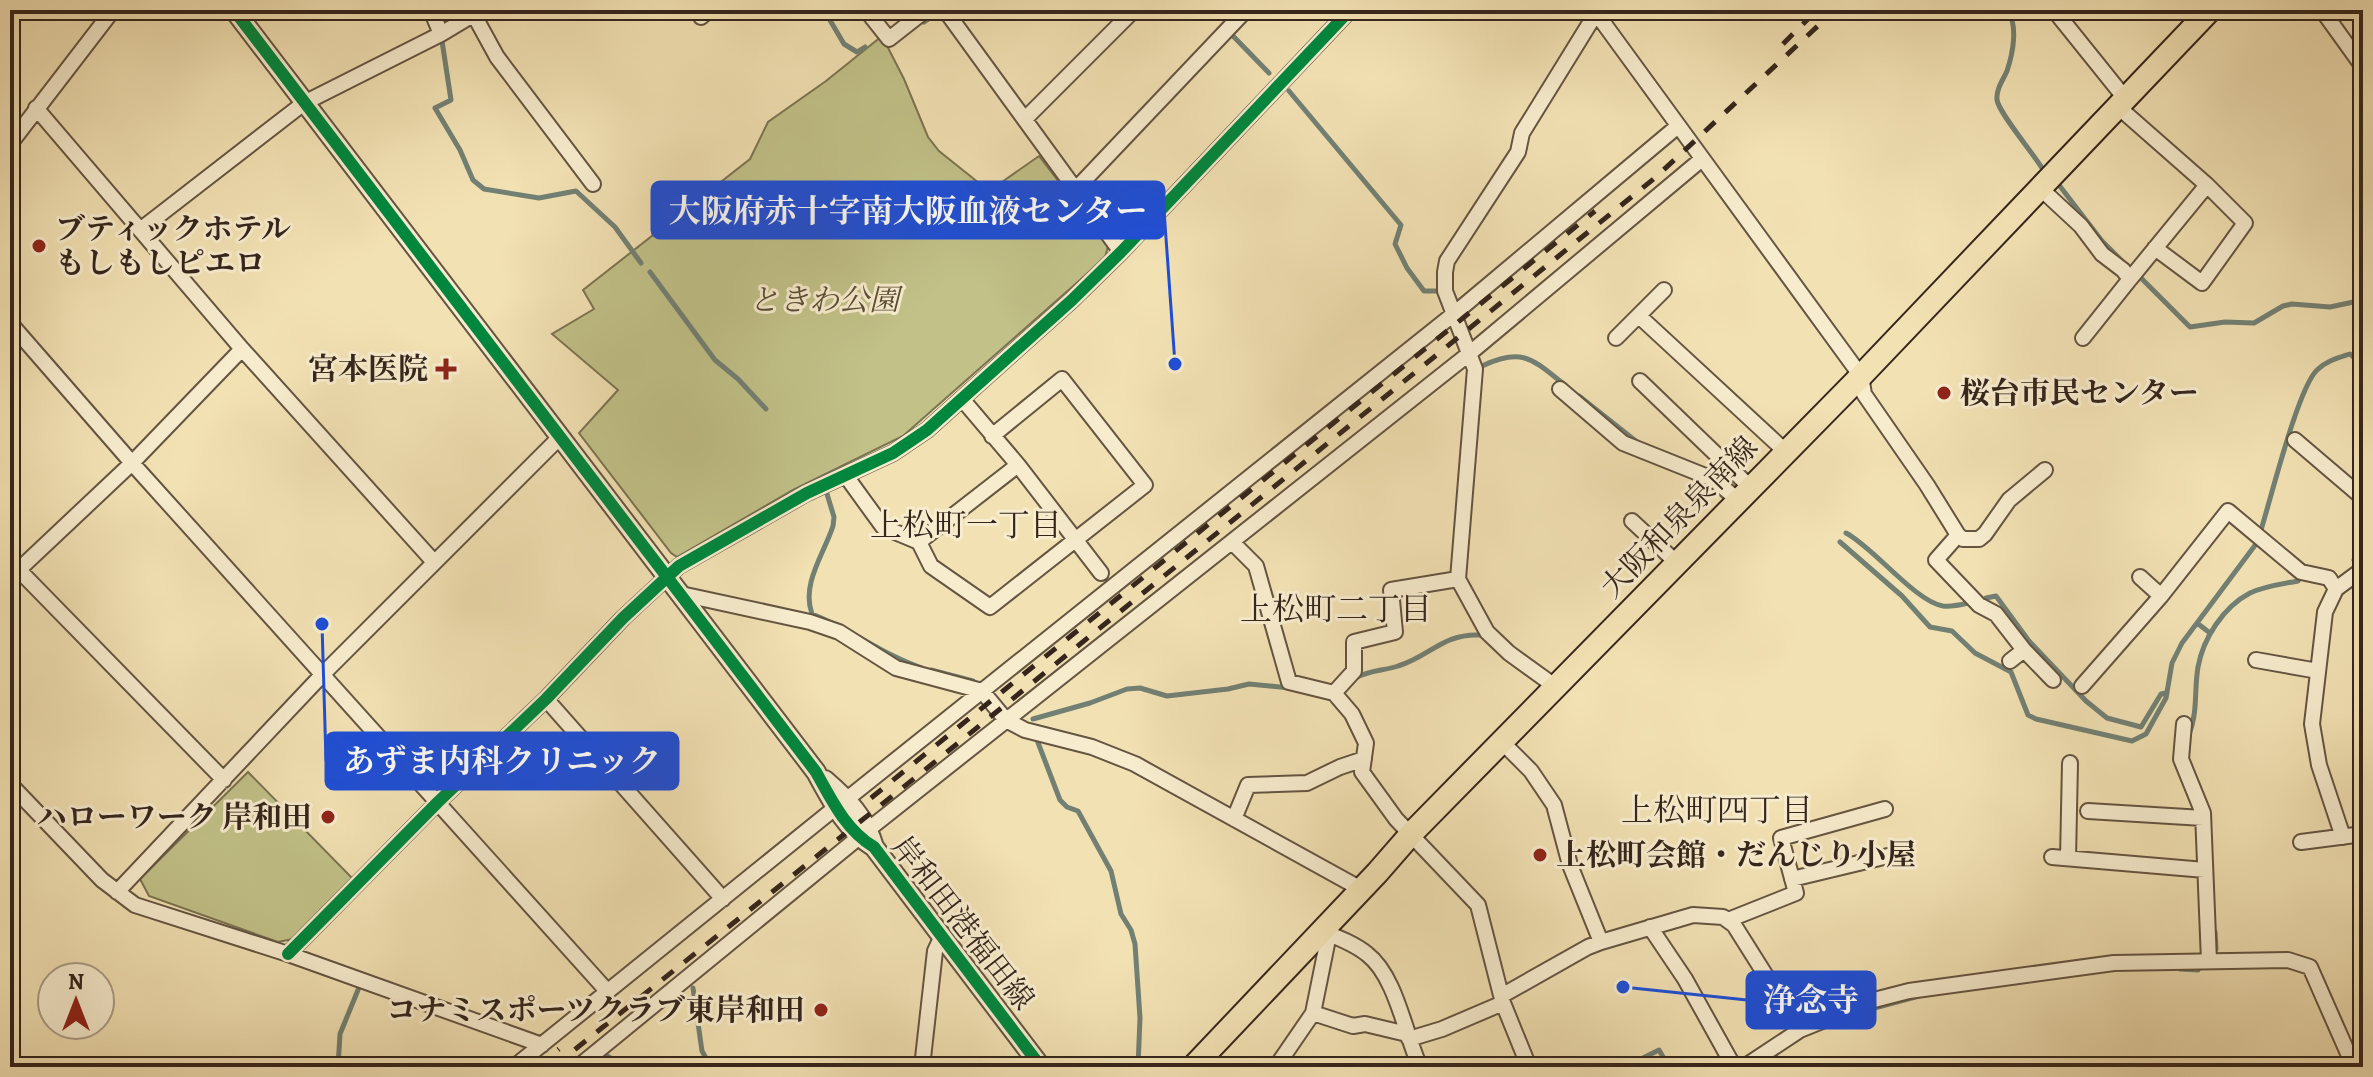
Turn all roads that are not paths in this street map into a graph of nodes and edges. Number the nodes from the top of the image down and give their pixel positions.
1 (113, 10) edge
2 (234, 10) edge
3 (431, 10) edge
4 (866, 10) edge
5 (926, 10) edge
6 (945, 10) edge
7 (1134, 10) edge
8 (1350, 10) edge
9 (2054, 10) edge
10 (2210, 10) edge
11 (2322, 10) edge
12 (1596, 11) edge
13 (1239, 12) edge
14 (478, 13) edge
15 (441, 34) junction
16 (2363, 67) edge
17 (2120, 101) junction
18 (304, 103) junction
19 (36, 108) junction
20 (1025, 119) junction
21 (1678, 126) junction
22 (10, 144) edge
23 (1702, 159) junction
24 (593, 184) dead end
25 (2207, 185) junction
26 (2039, 187) junction
27 (1076, 189) junction
28 (140, 230) junction
29 (2155, 248) junction
30 (1121, 252) junction
31 (2130, 279) junction
32 (1664, 290) dead end
33 (1455, 313) junction
34 (1639, 316) junction
35 (10, 323) edge
36 (1616, 338) dead end
37 (2083, 338) dead end
38 (242, 349) junction
39 (1470, 353) junction
40 (1861, 376) junction
41 (1640, 381) dead end
42 (1560, 389) dead end
43 (962, 399) junction
44 (561, 436) junction
45 (992, 436) junction
46 (2295, 440) dead end
47 (1785, 451) junction
48 (132, 463) junction
49 (1018, 465) junction
50 (2045, 470) dead end
51 (846, 476) junction
52 (1744, 493) junction
53 (2363, 498) edge
54 (1632, 521) dead end
55 (1958, 535) junction
56 (1075, 540) junction
57 (919, 542) junction
58 (1232, 542) junction
59 (434, 562) junction
60 (1677, 563) junction
61 (13, 569) edge
62 (2363, 569) edge
63 (1101, 573) dead end
64 (667, 576) junction
65 (2140, 577) dead end
66 (1458, 579) junction
67 (2336, 589) junction
68 (681, 594) junction
69 (2161, 596) junction
70 (2024, 650) junction
71 (2256, 660) dead end
72 (2010, 661) dead end
73 (2318, 671) junction
74 (322, 675) junction
75 (2053, 680) dead end
76 (2082, 686) dead end
77 (1556, 687) junction
78 (982, 691) junction
79 (1334, 693) junction
80 (546, 699) junction
81 (1006, 720) junction
82 (2184, 724) dead end
83 (1503, 743) junction
84 (1364, 759) junction
85 (2070, 763) dead end
86 (224, 780) junction
87 (10, 784) edge
88 (438, 802) junction
89 (841, 804) junction
90 (1885, 809) dead end
91 (2088, 811) dead end
92 (2203, 818) junction
93 (1234, 819) junction
94 (1411, 834) junction
95 (2363, 834) edge
96 (2343, 837) junction
97 (867, 838) junction
98 (2301, 842) dead end
99 (1888, 856) dead end
100 (2052, 857) dead end
101 (2068, 858) junction
102 (2205, 870) junction
103 (1792, 879) junction
104 (1361, 889) junction
105 (117, 892) junction
106 (723, 899) junction
107 (1728, 920) junction
108 (1650, 927) junction
109 (1326, 932) junction
110 (942, 936) junction
111 (1601, 942) junction
112 (288, 954) junction
113 (2209, 961) junction
114 (608, 992) junction
115 (1503, 999) junction
116 (1313, 1013) junction
117 (1800, 1030) junction
118 (1408, 1036) junction
119 (542, 1045) junction
120 (2351, 1066) edge
121 (514, 1067) edge
122 (578, 1067) edge
123 (922, 1067) edge
124 (1041, 1067) edge
125 (1193, 1067) edge
126 (1276, 1067) edge
127 (1420, 1067) edge
128 (1529, 1067) edge
129 (1734, 1067) edge
130 (1744, 1067) edge

1 - 19 street
2 - 18 street, 岸和田港福田線
3 - 15 street
4 - 5 street
6 - 20 street
7 - 20 street
8 - 30 street
9 - 17 street
10 - 17 main road, 大阪和泉泉南線
11 - 16 street
12 - 21 street
12 - 33 street
13 - 27 street
14 - 15 street
14 - 24 street
15 - 18 street
17 - 25 street
17 - 26 main road, 大阪和泉泉南線
18 - 28 street
18 - 44 street, 岸和田港福田線
19 - 22 street
19 - 28 street
20 - 27 street
21 - 23 street
21 - 33 street
23 - 39 street
23 - 40 street
25 - 29 street
25 - 29 street
26 - 31 street
26 - 40 main road, 大阪和泉泉南線
27 - 30 street
28 - 38 street
29 - 31 street
30 - 43 street
31 - 37 street
32 - 34 street
33 - 39 street
33 - 78 street
34 - 36 street
34 - 47 street
35 - 48 street
38 - 48 street
38 - 59 street
39 - 58 street
39 - 66 street
40 - 47 main road, 大阪和泉泉南線
40 - 55 street
41 - 52 street
42 - 52 street
43 - 45 street
43 - 51 street
44 - 59 street
44 - 64 street, 岸和田港福田線
45 - 49 street
45 - 56 street
46 - 53 street
47 - 52 main road, 大阪和泉泉南線
48 - 61 street
48 - 74 street
49 - 56 street
49 - 57 street
50 - 55 street
51 - 57 street
51 - 64 street
52 - 60 main road, 大阪和泉泉南線
54 - 60 street
55 - 70 street
56 - 57 street
56 - 63 street
58 - 79 street
58 - 81 street
59 - 74 street
60 - 77 main road, 大阪和泉泉南線
61 - 86 street
62 - 67 street
64 - 68 street, 岸和田港福田線
64 - 80 street
65 - 69 street
66 - 77 street
66 - 79 street
67 - 69 street
67 - 73 street
68 - 78 street
68 - 89 street, 岸和田港福田線
69 - 76 street
70 - 72 street
70 - 75 street
71 - 73 street
73 - 96 street
74 - 86 street
74 - 88 street
77 - 83 main road, 大阪和泉泉南線
78 - 81 street
78 - 89 street
79 - 84 street
80 - 88 street
80 - 106 street
81 - 93 street
81 - 97 street
82 - 92 street
83 - 94 main road, 大阪和泉泉南線
83 - 111 street
84 - 93 street
84 - 94 street
85 - 101 street
86 - 105 street
87 - 105 street
88 - 112 street
88 - 114 street
89 - 97 street, 岸和田港福田線
89 - 106 street
90 - 103 street
91 - 92 street
92 - 102 street
93 - 104 street
94 - 104 main road, 大阪和泉泉南線
94 - 115 street
95 - 96 street
96 - 98 street
97 - 110 street, 岸和田港福田線
97 - 122 street
99 - 103 street
100 - 101 street
101 - 102 street
102 - 113 street
103 - 107 street
104 - 109 main road, 大阪和泉泉南線
105 - 112 street
106 - 114 street
107 - 108 street
107 - 117 street
108 - 111 street
108 - 129 street
109 - 116 street
109 - 118 street
109 - 125 main road, 大阪和泉泉南線
110 - 123 street
110 - 124 street, 岸和田港福田線
111 - 115 street
112 - 119 street
113 - 117 street
113 - 120 street
114 - 119 street
115 - 118 street
115 - 128 street
116 - 118 street
116 - 126 street
117 - 130 street
118 - 127 street
119 - 121 street

